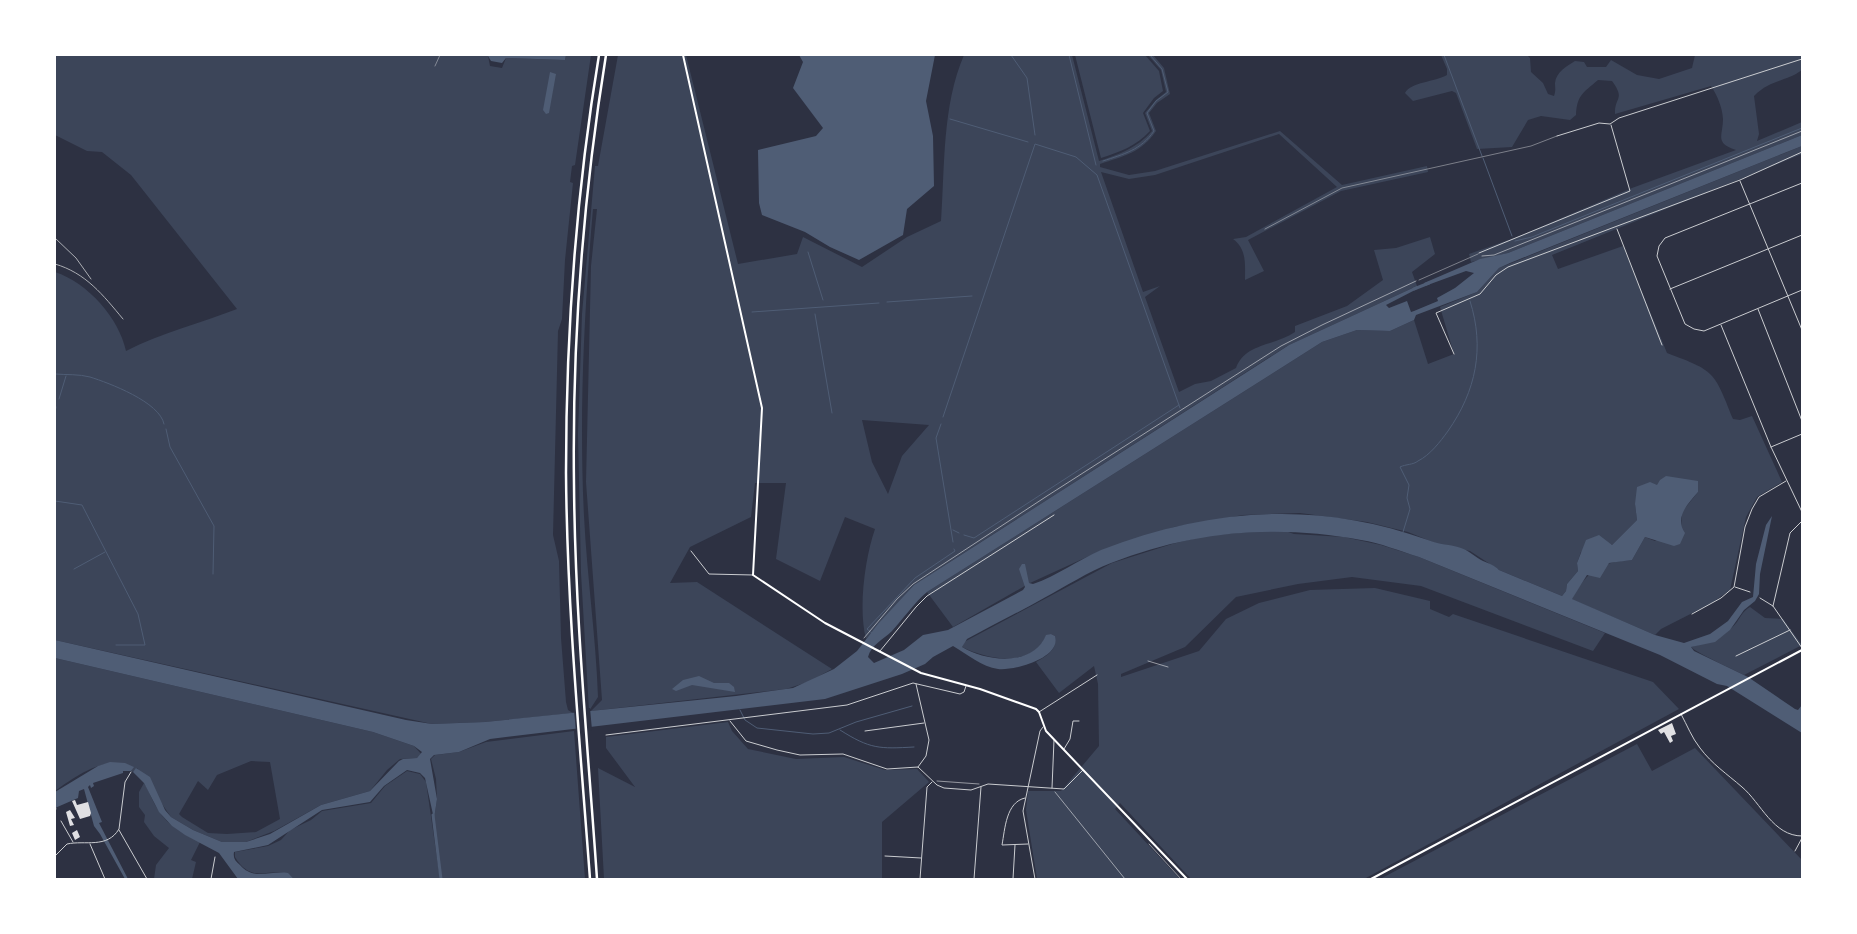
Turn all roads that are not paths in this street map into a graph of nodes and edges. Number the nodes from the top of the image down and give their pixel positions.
1 (440, 55) edge
2 (599, 55) edge
3 (606, 55) edge
4 (682, 55) edge
5 (1802, 59) edge
6 (435, 66) dead end
7 (1610, 124) junction
8 (1557, 136) joint
9 (1802, 152) edge
10 (1740, 180) junction
11 (1802, 183) edge
12 (1751, 204) junction
13 (1265, 228) dead end
14 (1617, 228) junction
15 (1802, 235) edge
16 (1769, 248) junction
17 (1479, 253) joint
18 (1419, 280) road end
19 (1669, 290) junction
20 (1802, 290) edge
21 (1789, 295) junction
22 (1758, 309) junction
23 (1721, 324) junction
24 (1802, 330) edge
25 (1662, 345) dead end
26 (1454, 354) dead end
27 (1802, 421) edge
28 (1802, 434) edge
29 (1771, 447) junction
30 (1787, 481) junction
31 (1802, 512) edge
32 (1054, 515) dead end
33 (1802, 521) edge
34 (691, 551) dead end
35 (753, 575) junction
36 (1734, 587) junction
37 (1750, 592) dead end
38 (1760, 598) dead end
39 (1773, 606) junction
40 (1692, 614) dead end
41 (1790, 630) junction
42 (1802, 649) edge
43 (880, 651) junction
44 (1736, 656) dead end
45 (1096, 675) dead end
46 (916, 683) junction
47 (966, 685) junction
48 (1039, 712) junction
49 (1681, 714) junction
50 (730, 721) junction
51 (1079, 721) dead end
52 (924, 723) junction
53 (1043, 727) junction
54 (865, 731) dead end
55 (606, 735) dead end
56 (1054, 740) junction
57 (1064, 749) junction
58 (918, 767) junction
59 (1083, 769) junction
60 (132, 772) dead end
61 (933, 781) junction
62 (1027, 786) junction
63 (981, 787) junction
64 (1052, 788) junction
65 (1025, 798) junction
66 (61, 821) dead end
67 (119, 829) junction
68 (1802, 837) edge
69 (73, 843) junction
70 (89, 843) junction
71 (1015, 844) junction
72 (1029, 844) junction
73 (1794, 851) dead end
74 (55, 856) edge
75 (885, 856) dead end
76 (215, 857) dead end
77 (922, 858) junction
78 (105, 879) edge
79 (147, 879) edge
80 (211, 879) edge
81 (590, 879) edge
82 (597, 879) edge
83 (920, 879) edge
84 (974, 879) edge
85 (1013, 879) edge
86 (1035, 879) edge
87 (1187, 879) edge
88 (1371, 879) edge

1 - 6 lane
2 - 81 highway
3 - 82 highway
4 - 35 main road
5 - 7 street
7 - 8 street
7 - 17 street
8 - 13 lane
9 - 10 street
10 - 12 street
10 - 14 street
11 - 12 street
12 - 16 street
12 - 19 street
14 - 25 street
14 - 26 street
15 - 16 street
16 - 19 street
16 - 21 street
17 - 18 lane
19 - 23 street
20 - 21 street
21 - 22 street
21 - 24 street
22 - 23 street
22 - 27 street
23 - 29 street
28 - 29 street
29 - 30 street
30 - 31 street
30 - 36 street
32 - 43 street
33 - 39 street
34 - 35 street
35 - 43 main road
36 - 37 street
36 - 40 street
38 - 39 street
39 - 41 street
41 - 42 street
41 - 44 street
42 - 49 main road
43 - 47 main road
45 - 48 street
46 - 47 street
46 - 50 street
46 - 52 street
47 - 48 main road
48 - 53 main road
49 - 68 street
49 - 88 main road
50 - 55 street
50 - 58 street
51 - 57 street
52 - 54 street
52 - 58 street
53 - 56 main road
53 - 62 street
56 - 57 main road
56 - 64 street
57 - 59 main road
58 - 61 street
59 - 64 street
59 - 87 main road
60 - 67 street
61 - 63 street
61 - 77 street
62 - 63 street
62 - 64 street
62 - 65 street
63 - 84 street
65 - 71 street
65 - 72 street
66 - 69 street
67 - 70 street
67 - 79 street
68 - 73 street
69 - 70 street
69 - 74 street
70 - 78 street
71 - 72 street
71 - 85 street
72 - 86 street
75 - 77 street
76 - 80 street
77 - 83 street

